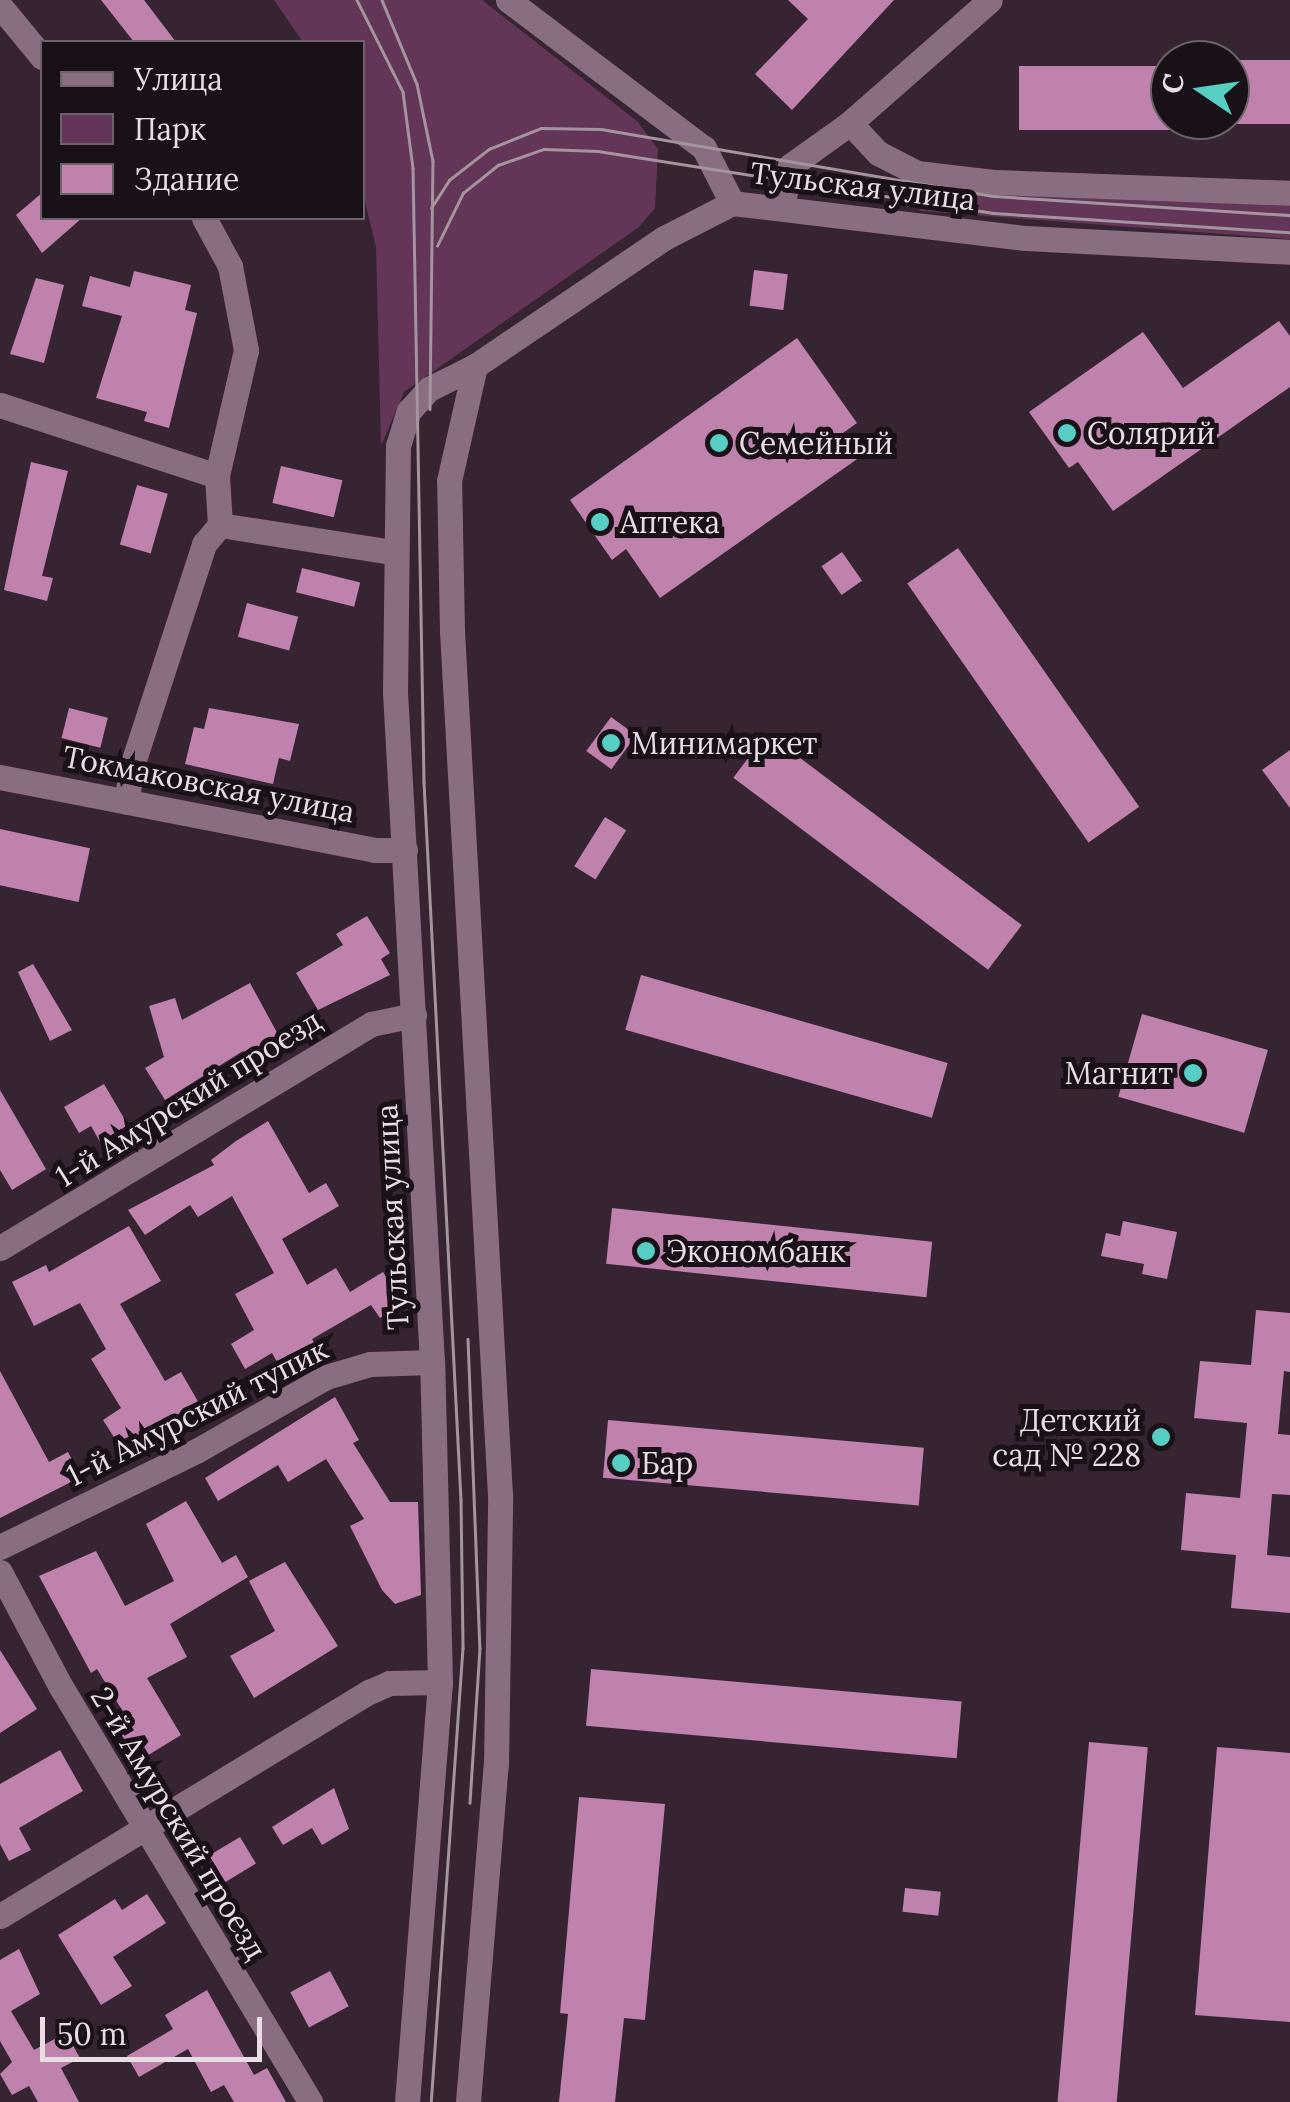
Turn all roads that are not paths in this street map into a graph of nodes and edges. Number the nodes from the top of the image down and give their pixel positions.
1 (508, 0) edge
2 (990, 0) edge
3 (0, 6) edge
4 (40, 55) edge
5 (850, 123) junction
6 (1290, 192) edge
7 (732, 203) junction
8 (782, 208) junction
9 (205, 220) edge
10 (1290, 252) edge
11 (476, 366) junction
12 (0, 405) edge
13 (216, 476) junction
14 (220, 525) junction
15 (393, 552) junction
16 (0, 778) edge
17 (127, 802) junction
18 (405, 850) junction
19 (414, 1015) junction
20 (0, 1248) edge
21 (432, 1362) junction
22 (0, 1547) edge
23 (0, 1572) edge
24 (440, 1682) junction
25 (148, 1828) junction
26 (0, 1916) edge
27 (310, 2102) edge
28 (407, 2102) edge
29 (468, 2102) edge

1 - 7 street
2 - 5 street
3 - 4 street
5 - 6 street
5 - 8 street
7 - 8 street, Тульская улица
7 - 11 street, Тульская улица
8 - 10 street, Тульская улица
9 - 13 street
11 - 15 street, Тульская улица
11 - 29 street
12 - 13 street
13 - 14 street
14 - 15 street
14 - 17 street
15 - 18 street, Тульская улица
16 - 17 street, Токмаковская улица
17 - 18 street, Токмаковская улица
18 - 19 street, Тульская улица
19 - 20 street, 1-й Амурский проезд
19 - 21 street, Тульская улица
21 - 22 street, 1-й Амурский тупик
21 - 24 street, Тульская улица
23 - 25 street, 2-й Амурский проезд
24 - 25 street
24 - 28 street, Тульская улица
25 - 26 street
25 - 27 street, 2-й Амурский проезд

